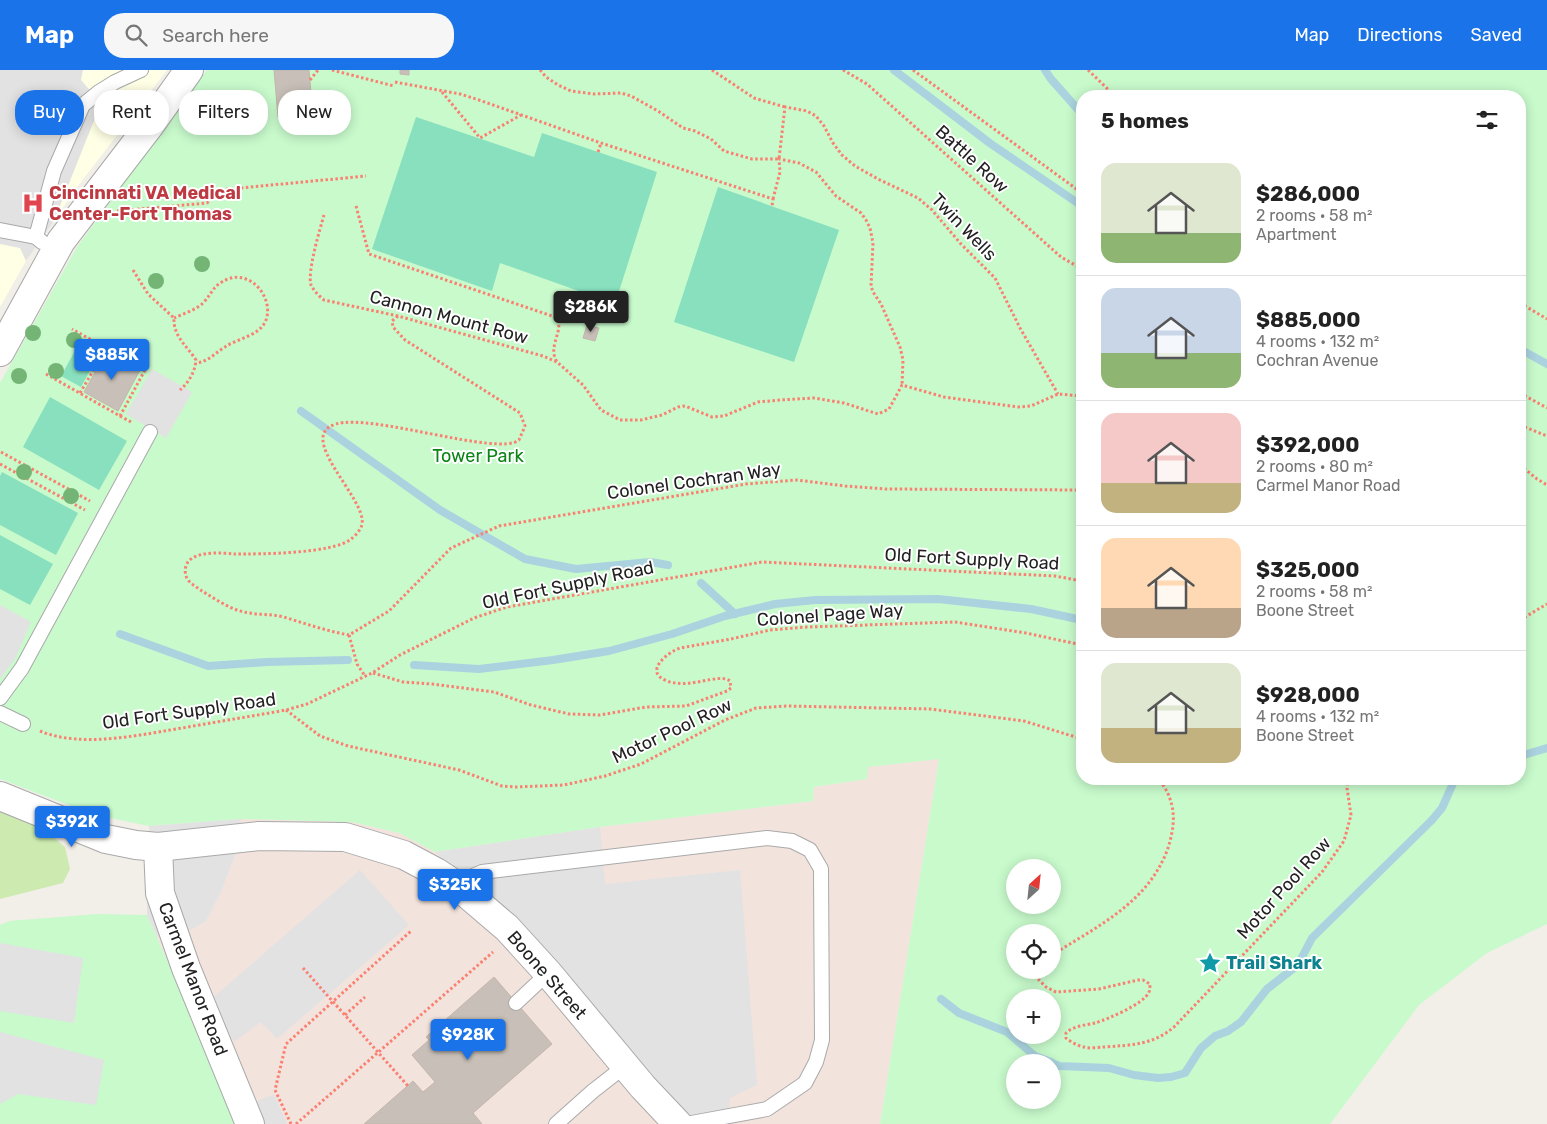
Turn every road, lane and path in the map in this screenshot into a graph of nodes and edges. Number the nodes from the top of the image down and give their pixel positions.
1 (141, 70) edge
2 (189, 70) edge
3 (318, 70) edge
4 (332, 70) edge
5 (540, 70) edge
6 (712, 70) edge
7 (843, 70) edge
8 (913, 70) edge
9 (1088, 70) edge
10 (353, 72) edge
11 (310, 80) dead end
12 (1109, 90) edge
13 (442, 91) junction
14 (785, 108) junction
15 (521, 115) junction
16 (601, 143) junction
17 (598, 152) dead end
18 (780, 159) junction
19 (366, 176) dead end
20 (1076, 189) edge
21 (773, 199) junction
22 (356, 206) dead end
23 (772, 206) dead end
24 (81, 214) junction
25 (324, 215) dead end
26 (0, 230) edge
27 (45, 244) junction
28 (1076, 266) edge
29 (133, 270) dead end
30 (1526, 307) edge
31 (398, 316) junction
32 (174, 318) junction
33 (1547, 319) edge
34 (72, 329) dead end
35 (106, 349) junction
36 (0, 352) edge
37 (557, 362) junction
38 (196, 363) junction
39 (46, 374) dead end
40 (902, 385) junction
41 (180, 390) dead end
42 (80, 393) junction
43 (1058, 394) junction
44 (1076, 396) edge
45 (1526, 396) edge
46 (1547, 408) edge
47 (1526, 427) edge
48 (150, 432) dead end
49 (1547, 436) edge
50 (1, 452) edge
51 (0, 464) edge
52 (1526, 470) edge
53 (1547, 485) edge
54 (1076, 490) edge
55 (105, 515) junction
56 (1076, 580) edge
57 (1547, 604) edge
58 (1526, 616) edge
59 (349, 635) junction
60 (1076, 644) edge
61 (372, 673) junction
62 (365, 676) junction
63 (0, 698) edge
64 (286, 710) junction
65 (0, 713) edge
66 (23, 724) joint
67 (1076, 737) edge
68 (1162, 785) edge
69 (1347, 785) edge
70 (0, 796) edge
71 (158, 847) junction
72 (459, 886) junction
73 (411, 931) dead end
74 (513, 934) junction
75 (1061, 950) edge
76 (303, 968) dead end
77 (548, 973) junction
78 (1039, 979) edge
79 (365, 997) dead end
80 (333, 1002) junction
81 (516, 1003) dead end
82 (345, 1015) junction
83 (378, 1052) junction
84 (625, 1066) junction
85 (408, 1086) dead end
86 (250, 1124) edge
87 (291, 1124) edge
88 (296, 1124) edge
89 (556, 1124) edge
90 (678, 1124) edge
91 (686, 1124) edge

1 - 27 lane
2 - 24 street
3 - 11 path
4 - 10 path
5 - 18 path
6 - 14 path, Twin Wells
7 - 28 path, Battle Row
8 - 20 path
9 - 12 path
10 - 13 path
13 - 15 path
13 - 15 path
14 - 18 path
14 - 43 path, Twin Wells
15 - 16 path
16 - 17 path
16 - 21 path
18 - 21 path
18 - 40 path
19 - 24 path
21 - 23 path
22 - 37 path
24 - 27 street
25 - 31 path, Cannon Mount Row
26 - 27 lane
27 - 36 street
29 - 32 path
30 - 33 path
31 - 37 path, Cannon Mount Row
31 - 59 path
32 - 38 path
32 - 38 path
34 - 35 path
35 - 42 path
35 - 42 path
37 - 40 path, Cannon Mount Row
38 - 41 path
39 - 42 path
40 - 43 path
43 - 44 path
45 - 46 path
47 - 49 path
48 - 55 lane
50 - 55 path
51 - 55 path
52 - 53 path
54 - 59 path, Colonel Cochran Way
55 - 63 lane
56 - 61 path, Old Fort Supply Road
57 - 58 path
59 - 62 path
60 - 61 path, Colonel Page Way
61 - 62 path, Old Fort Supply Road
62 - 64 path, Old Fort Supply Road
64 - 66 path, Old Fort Supply Road
64 - 67 path, Motor Pool Row
65 - 66 lane
68 - 75 path
69 - 78 path, Motor Pool Row
70 - 71 street
71 - 72 street, Boone Street
71 - 86 street, Carmel Manor Road
72 - 74 street, Boone Street
72 - 91 lane
73 - 80 path
74 - 77 street, Boone Street
74 - 83 path
76 - 80 path
77 - 81 lane
77 - 84 street, Boone Street
79 - 82 path
80 - 82 path
80 - 87 path
82 - 83 path
83 - 85 path
83 - 88 path
84 - 89 lane
84 - 90 street, Boone Street

